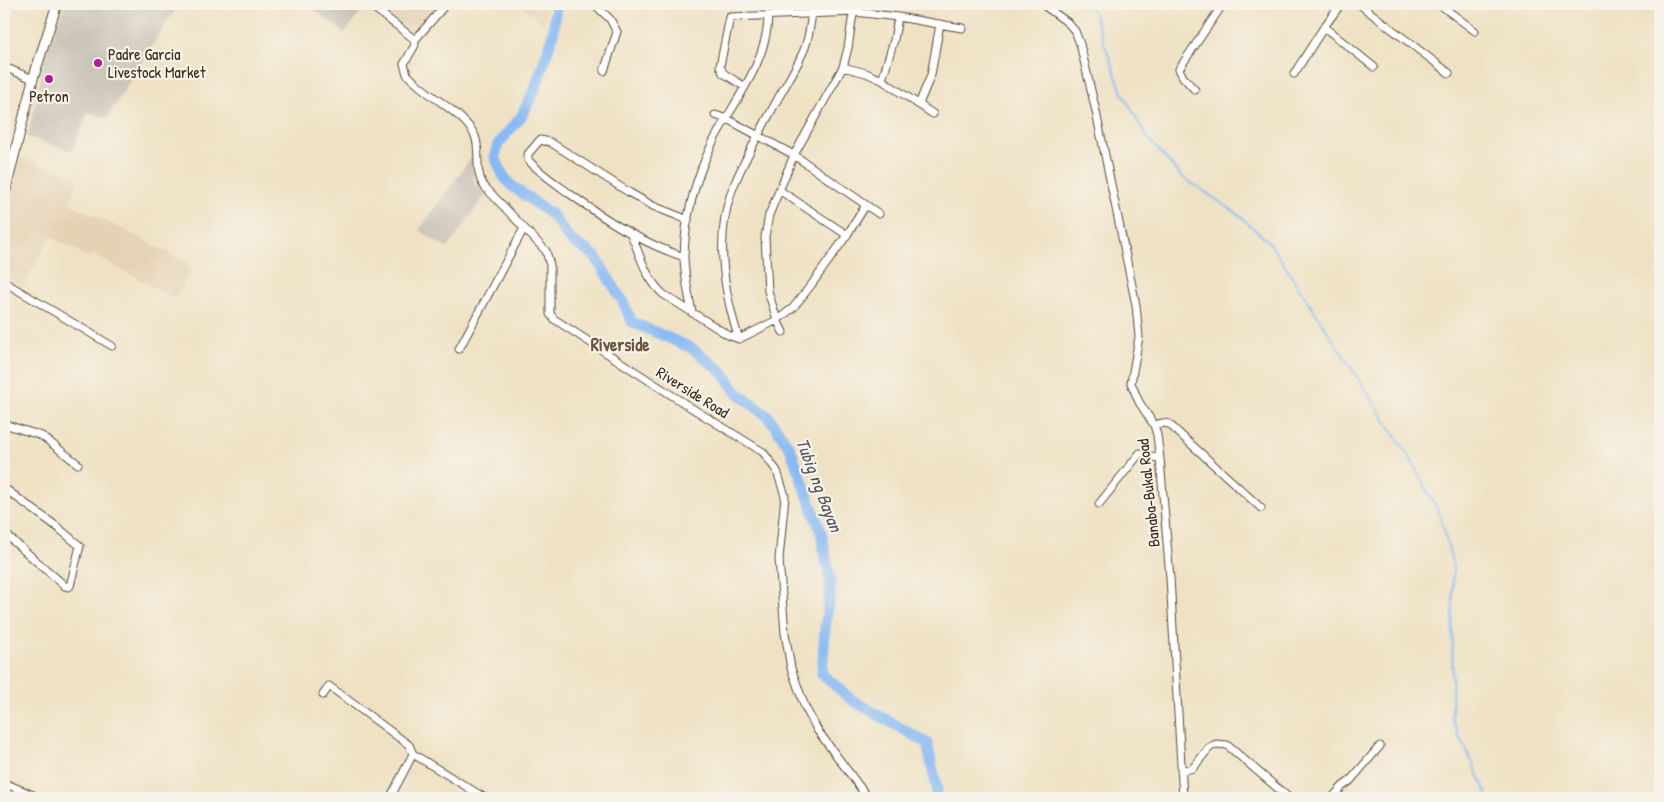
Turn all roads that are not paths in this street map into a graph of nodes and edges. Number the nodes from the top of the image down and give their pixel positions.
1 (57, 4) edge
2 (369, 4) edge
3 (446, 4) edge
4 (594, 4) edge
5 (848, 4) edge
6 (856, 4) edge
7 (1042, 4) edge
8 (1223, 4) edge
9 (1341, 4) edge
10 (1359, 4) edge
11 (1439, 4) edge
12 (852, 12) junction
13 (812, 13) junction
14 (768, 14) junction
15 (898, 17) junction
16 (940, 24) junction
17 (1324, 27) junction
18 (962, 28) dead end
19 (1475, 32) dead end
20 (414, 41) junction
21 (4, 67) edge
22 (843, 67) junction
23 (1374, 67) dead end
24 (604, 71) dead end
25 (1449, 73) dead end
26 (1294, 74) dead end
27 (33, 79) junction
28 (882, 80) junction
29 (744, 87) junction
30 (1195, 90) dead end
31 (919, 104) junction
32 (933, 114) dead end
33 (716, 116) dead end
34 (727, 119) junction
35 (759, 134) junction
36 (794, 155) junction
37 (779, 190) junction
38 (4, 197) edge
39 (866, 205) junction
40 (879, 214) dead end
41 (688, 220) junction
42 (524, 228) junction
43 (631, 234) junction
44 (847, 235) junction
45 (684, 257) junction
46 (4, 282) edge
47 (692, 313) junction
48 (777, 320) junction
49 (783, 332) dead end
50 (739, 339) junction
51 (112, 346) dead end
52 (459, 349) dead end
53 (4, 424) edge
54 (1154, 426) junction
55 (1160, 459) junction
56 (78, 464) dead end
57 (4, 488) edge
58 (1099, 504) dead end
59 (1261, 508) dead end
60 (4, 533) edge
61 (323, 695) dead end
62 (1380, 746) dead end
63 (413, 754) junction
64 (1181, 771) junction
65 (4, 783) edge
66 (40, 798) edge
67 (390, 798) edge
68 (485, 798) edge
69 (868, 798) edge
70 (1183, 798) edge
71 (1289, 798) edge
72 (1332, 798) edge

1 - 27 main road
2 - 20 street
3 - 20 street, Riverside Road
4 - 24 street
5 - 12 street
6 - 12 street
7 - 54 street, Banaba-Bukal Road
8 - 30 street
9 - 17 street
10 - 25 street
11 - 19 street
12 - 13 street
12 - 15 street
12 - 22 street
13 - 14 street
13 - 35 street
14 - 29 street
14 - 29 street
15 - 16 street
15 - 28 street
16 - 18 street
16 - 31 street
17 - 23 street
17 - 26 street
20 - 42 street, Riverside Road
21 - 27 street
22 - 28 street
22 - 36 street
27 - 38 main road
28 - 31 street
29 - 34 street
31 - 32 street
33 - 34 street
34 - 35 street
34 - 41 street
35 - 36 street
35 - 50 street
36 - 37 street
36 - 39 street
37 - 44 street
37 - 48 street
39 - 40 street
39 - 44 street
41 - 43 street
41 - 45 street
42 - 52 street
42 - 69 street, Riverside Road
43 - 45 street
43 - 47 street
44 - 48 street
45 - 47 street
46 - 51 street
47 - 50 street
48 - 49 street
48 - 50 street
53 - 56 street
54 - 55 street, Banaba-Bukal Road
54 - 59 street
55 - 58 street
55 - 64 street, Banaba-Bukal Road
57 - 60 street
61 - 63 street
62 - 72 street
63 - 67 street
63 - 68 street
64 - 70 street, Banaba-Bukal Road
64 - 71 street
65 - 66 street

